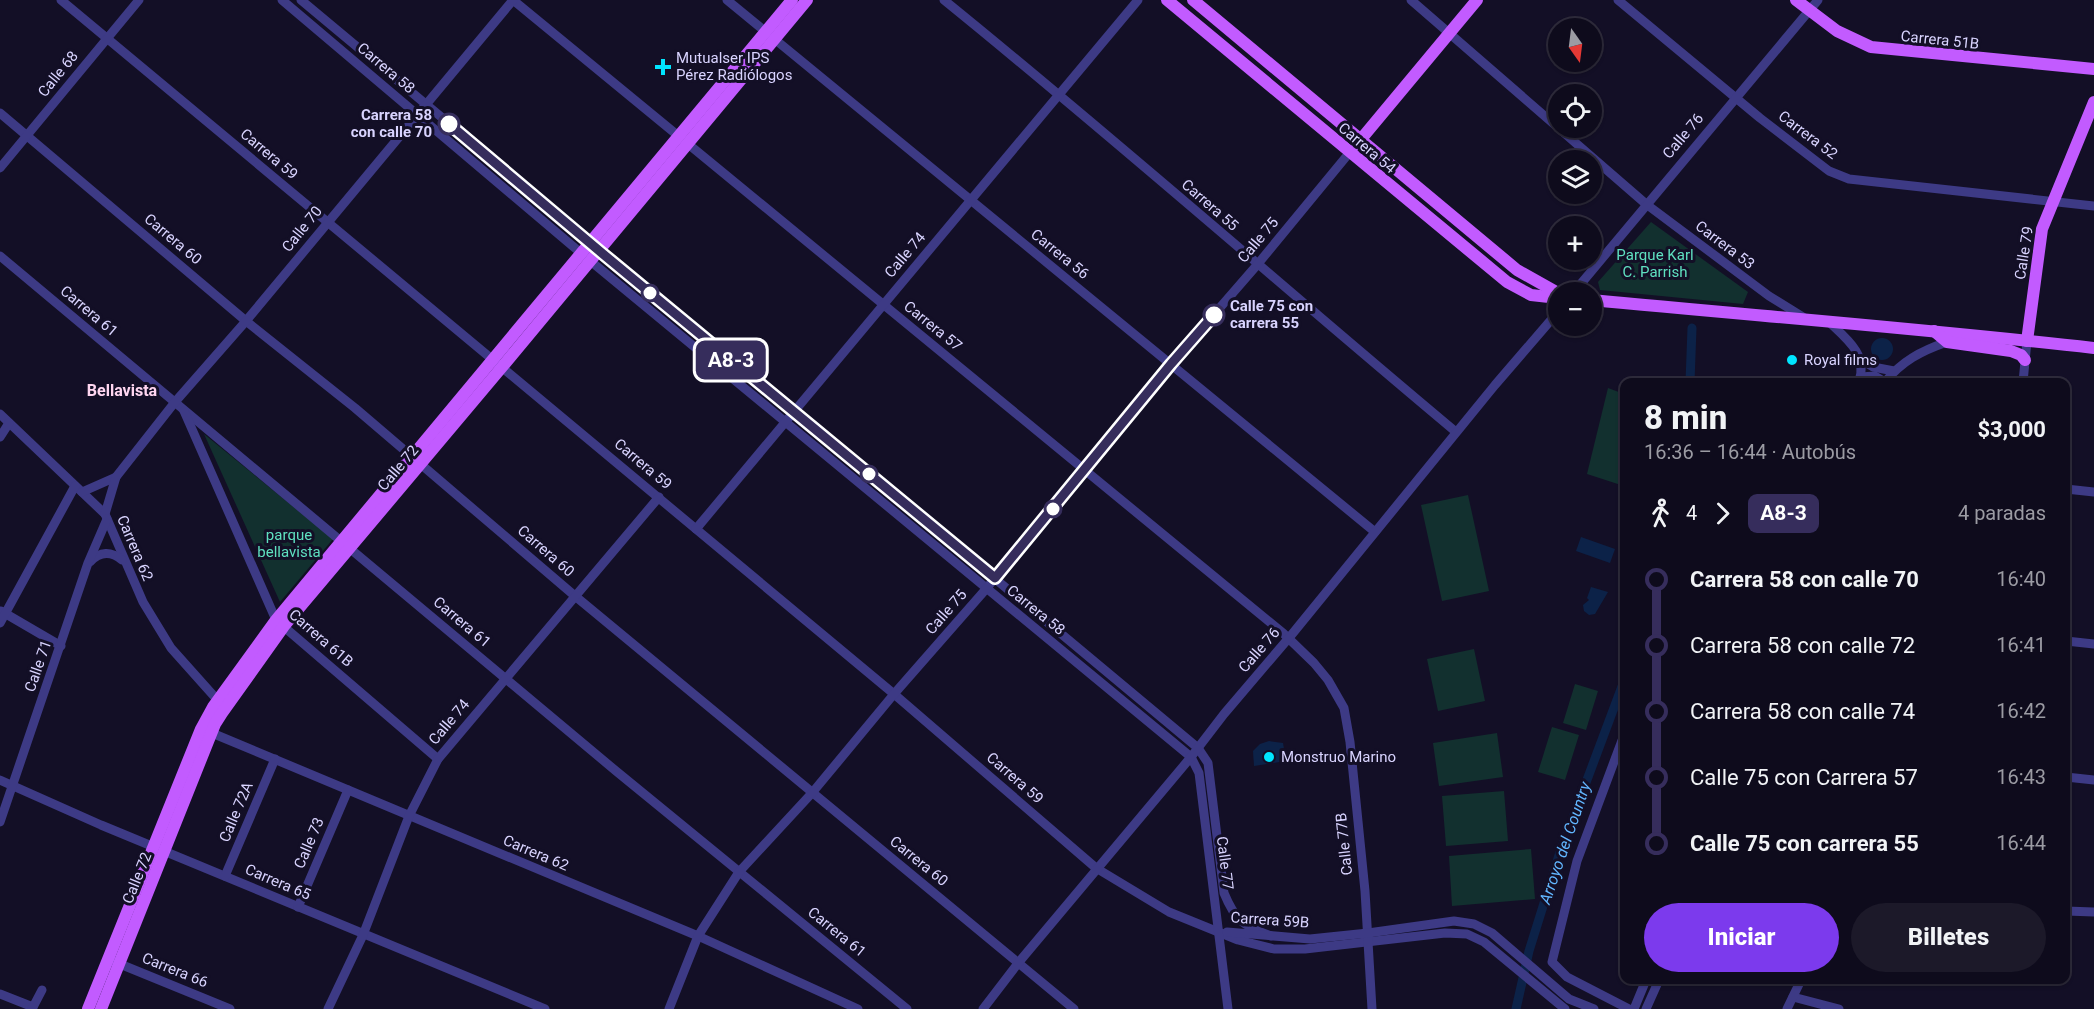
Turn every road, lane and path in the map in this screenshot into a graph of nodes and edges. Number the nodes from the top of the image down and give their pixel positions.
1 (61, 0) edge
2 (139, 0) edge
3 (282, 0) edge
4 (301, 0) edge
5 (513, 0) edge
6 (727, 0) edge
7 (792, 0) edge
8 (807, 0) edge
9 (944, 0) edge
10 (1138, 0) edge
11 (1167, 0) edge
12 (1193, 0) edge
13 (1411, 0) edge
14 (1477, 0) edge
15 (1618, 0) edge
16 (1796, 0) edge
17 (1818, 0) edge
18 (1810, 10) junction
19 (1449, 33) junction
20 (770, 36) junction
21 (107, 38) junction
22 (1253, 50) junction
23 (1242, 63) junction
24 (2094, 69) edge
25 (1060, 94) junction
26 (1735, 97) junction
27 (2094, 102) edge
28 (426, 105) junction
29 (0, 113) edge
30 (418, 113) junction
31 (27, 136) junction
32 (683, 139) junction
33 (1360, 139) junction
34 (1350, 152) junction
35 (0, 168) edge
36 (971, 200) junction
37 (2053, 201) junction
38 (1647, 204) junction
39 (2094, 206) edge
40 (1451, 215) junction
41 (327, 222) junction
42 (1441, 229) junction
43 (595, 247) junction
44 (0, 256) edge
45 (586, 258) junction
46 (1257, 265) junction
47 (1582, 282) edge
48 (1548, 287) edge
49 (1548, 297) edge
50 (1602, 303) edge
51 (883, 305) junction
52 (1808, 320) junction
53 (246, 321) junction
54 (1830, 323) junction
55 (1548, 325) edge
56 (1934, 331) junction
57 (1966, 334) junction
58 (702, 335) junction
59 (2027, 340) junction
60 (1947, 342) junction
61 (692, 346) junction
62 (2094, 348) edge
63 (1860, 359) junction
64 (2025, 360) junction
65 (498, 364) junction
66 (1171, 364) junction
67 (1894, 371) junction
68 (1860, 378) edge
69 (1864, 378) edge
70 (1878, 378) edge
71 (1888, 378) edge
72 (2023, 378) edge
73 (175, 402) junction
74 (183, 409) junction
75 (794, 412) junction
76 (0, 414) edge
77 (786, 422) junction
78 (9, 423) junction
79 (1456, 432) junction
80 (0, 437) edge
81 (417, 460) junction
82 (1085, 471) junction
83 (116, 477) junction
84 (78, 489) junction
85 (2070, 489) edge
86 (2094, 492) edge
87 (659, 497) junction
88 (106, 517) junction
89 (696, 530) junction
90 (1375, 532) junction
91 (346, 544) junction
92 (124, 561) junction
93 (88, 563) junction
94 (995, 578) junction
95 (986, 589) junction
96 (575, 596) junction
97 (2, 616) edge
98 (280, 623) junction
99 (1288, 638) junction
100 (2070, 641) edge
101 (2094, 644) edge
102 (61, 646) junction
103 (1104, 669) junction
104 (1112, 676) junction
105 (505, 678) junction
106 (1096, 679) junction
107 (1328, 680) joint
108 (1104, 686) junction
109 (894, 694) junction
110 (221, 705) junction
111 (206, 731) junction
112 (1620, 746) edge
113 (1198, 748) junction
114 (1191, 757) junction
115 (274, 759) junction
116 (438, 759) junction
117 (2070, 777) edge
118 (0, 780) edge
119 (2094, 780) edge
120 (12, 787) junction
121 (348, 790) junction
122 (812, 793) junction
123 (409, 816) junction
124 (0, 822) edge
125 (159, 848) junction
126 (1096, 868) junction
127 (739, 872) junction
128 (225, 876) junction
129 (298, 907) junction
130 (2070, 911) edge
131 (2094, 912) edge
132 (1218, 931) junction
133 (363, 934) junction
134 (698, 936) junction
135 (1271, 936) junction
136 (1369, 938) junction
137 (114, 961) junction
138 (1019, 962) junction
139 (1644, 984) edge
140 (1657, 984) edge
141 (1799, 984) edge
142 (42, 990) dead end
143 (0, 994) edge
144 (1793, 997) junction
145 (899, 1005) edge
146 (33, 1008) edge
147 (88, 1009) edge
148 (101, 1009) edge
149 (230, 1009) edge
150 (328, 1009) edge
151 (545, 1009) edge
152 (669, 1009) edge
153 (858, 1009) edge
154 (907, 1009) edge
155 (983, 1009) edge
156 (1074, 1009) edge
157 (1228, 1009) edge
158 (1372, 1009) edge
159 (1565, 1009) edge
160 (1594, 1009) edge
161 (1629, 1009) edge
162 (1634, 1009) edge
163 (1646, 1009) edge
164 (1787, 1009) edge
165 (1839, 1009) edge

1 - 21 street, Carrera 59
2 - 21 street, Calle 68
3 - 30 street, Carrera 58
4 - 28 street, Carrera 58
5 - 28 street, Calle 70
5 - 32 street, Carrera 57
6 - 20 street, Carrera 56
7 - 20 main road, Calle 72
8 - 20 main road, Calle 72
9 - 25 street, Carrera 55
10 - 25 street, Calle 74
11 - 23 main road, Carrera 54
12 - 22 main road, Carrera 54
13 - 19 street, Carrera 53
14 - 19 main road, Calle 75
15 - 26 street, Carrera 52
16 - 18 main road, Carrera 51B
17 - 18 street, Calle 76
18 - 24 main road, Carrera 51B
18 - 26 street, Calle 76
19 - 33 main road, Calle 75
19 - 38 street, Carrera 53
20 - 32 main road, Calle 72
20 - 36 street, Carrera 56
21 - 31 street, Calle 68
21 - 41 street, Carrera 59
22 - 23 main road
22 - 33 main road, Carrera 54
23 - 34 main road, Carrera 54
25 - 36 street, Calle 74
25 - 46 street, Carrera 55
26 - 37 street, Carrera 52
26 - 38 street, Calle 76
27 - 37 main road, Calle 79
28 - 30 street, Calle 70
28 - 43 street, Carrera 58
29 - 31 street, Carrera 60
30 - 41 street, Calle 70
30 - 45 street, Carrera 58
31 - 35 street, Calle 68
31 - 53 street, Carrera 60
32 - 43 main road, Calle 72
32 - 51 street, Carrera 57
33 - 34 main road, Calle 75
33 - 40 main road, Carrera 54
34 - 42 main road, Carrera 54
34 - 46 street, Calle 75
36 - 51 street, Calle 74
36 - 66 street, Carrera 56
37 - 39 street, Carrera 52
37 - 59 main road, Calle 79
38 - 47 street, Calle 76
38 - 52 street, Carrera 53
40 - 42 main road
40 - 48 main road, Carrera 54
41 - 53 street, Calle 70
41 - 65 street, Carrera 59
42 - 49 main road, Carrera 54
43 - 45 main road, Calle 72
43 - 58 street, Carrera 58
44 - 73 street, Carrera 61
45 - 61 street, Carrera 58
45 - 65 main road, Calle 72
46 - 66 street, Calle 75
46 - 79 street, Carrera 55
50 - 52 main road
51 - 75 street, Calle 74
51 - 82 street, Carrera 57
52 - 54 main road, Carrera 53
53 - 73 street, Calle 70
53 - 81 street, Carrera 60
54 - 56 main road, Carrera 53
54 - 63 street
55 - 79 street, Calle 76
56 - 57 main road, Carrera 53
56 - 60 main road
57 - 59 main road, Carrera 53
57 - 60 main road
58 - 61 street
58 - 75 street, Carrera 58
59 - 62 main road, Carrera 53
59 - 64 street, Calle 79
60 - 64 main road
60 - 67 street
61 - 77 street, Carrera 58
63 - 67 street
63 - 68 street
64 - 72 street, Calle 79
65 - 81 main road, Calle 72
65 - 87 street, Carrera 59
66 - 82 street, Calle 75
66 - 90 street, Carrera 56
67 - 71 street
69 - 70 street
73 - 74 street, Carrera 61
73 - 83 street, Calle 70
74 - 91 street, Carrera 61
74 - 98 street, Carrera 61B
75 - 77 street, Calle 74
75 - 94 street, Carrera 58
76 - 78 street, Carrera 62
77 - 89 street, Calle 74
77 - 95 street, Carrera 58
78 - 80 street
78 - 84 street, Carrera 62
79 - 90 street, Calle 76
81 - 91 main road, Calle 72
81 - 96 street, Carrera 60
82 - 94 street, Calle 75
82 - 99 street, Carrera 57
83 - 84 street, Calle 70
83 - 88 street, Calle 70
84 - 88 street, Carrera 62
84 - 97 street
85 - 86 street
87 - 89 street, Carrera 59
87 - 96 street, Calle 74
88 - 92 street, Carrera 62
88 - 93 street, Calle 71
89 - 109 street, Carrera 59
90 - 99 street, Calle 76
91 - 98 main road, Calle 72
91 - 105 street, Carrera 61
92 - 93 street
92 - 110 street, Carrera 62
93 - 102 street, Calle 71
94 - 95 street, Calle 75
94 - 103 street, Carrera 58
95 - 106 street, Carrera 58
95 - 109 street, Calle 75
96 - 105 street, Calle 74
96 - 122 street, Carrera 60
97 - 102 street
98 - 110 main road, Calle 72
98 - 116 street, Carrera 61B
99 - 107 street, Carrera 57
99 - 113 street, Calle 76
100 - 101 street
102 - 120 street, Calle 71
103 - 104 street, Carrera 58
103 - 106 street
104 - 108 street
104 - 113 street, Carrera 58
105 - 116 street, Calle 74
105 - 127 street, Carrera 61
106 - 108 street, Carrera 58
107 - 136 street, Calle 77B
108 - 114 street, Carrera 58
109 - 122 street, Calle 75
109 - 126 street, Carrera 59
110 - 111 main road, Calle 72
111 - 115 street, Carrera 62
111 - 125 main road, Calle 72
112 - 161 street
113 - 114 street, Calle 76
113 - 135 street, Calle 77
114 - 126 street, Calle 76
114 - 132 street, Calle 77
115 - 121 street, Carrera 62
115 - 128 street, Calle 72A
116 - 123 street, Calle 74
117 - 119 street
118 - 120 street, Carrera 65
120 - 124 street, Calle 71
120 - 125 street, Carrera 65
121 - 123 street, Carrera 62
121 - 129 street, Calle 73
122 - 127 street, Calle 75
122 - 138 street, Carrera 60
123 - 133 street, Calle 74
123 - 134 street, Carrera 62
125 - 128 street, Carrera 65
125 - 137 main road, Calle 72
126 - 132 street, Carrera 59
126 - 138 street, Calle 76
127 - 134 street, Calle 75
127 - 145 street, Carrera 61
128 - 129 street, Carrera 65
129 - 133 street, Carrera 65
130 - 131 street
132 - 135 street, Carrera 59B
132 - 136 street, Carrera 59B
132 - 157 street, Calle 77
133 - 150 street, Calle 74
133 - 151 street, Carrera 65
134 - 152 street, Calle 75
134 - 153 street, Carrera 62
135 - 136 street, Carrera 59B
136 - 158 street, Calle 77B
136 - 159 street, Carrera 59B
136 - 160 street, Carrera 59B
137 - 147 main road, Calle 72
137 - 148 main road, Calle 72
137 - 149 street, Carrera 66
138 - 155 street, Calle 76
138 - 156 street, Carrera 60
139 - 162 street
140 - 163 street
141 - 144 street
142 - 146 street
143 - 146 street
144 - 164 street
144 - 165 street
145 - 154 street, Carrera 61

